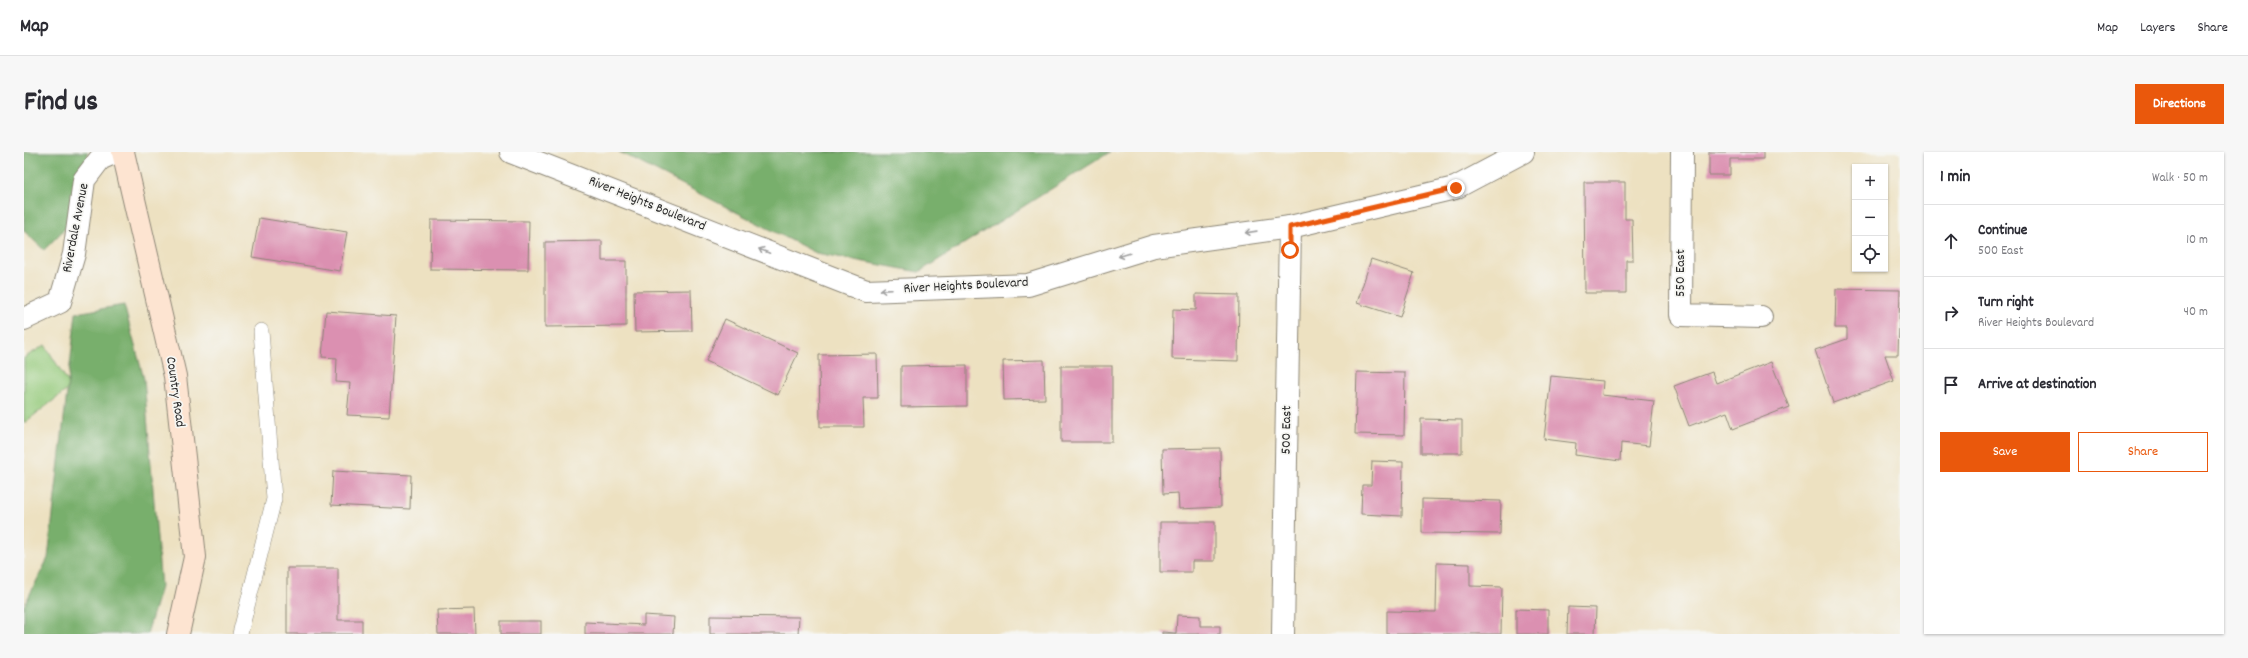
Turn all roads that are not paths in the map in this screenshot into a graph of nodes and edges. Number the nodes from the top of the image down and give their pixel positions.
1 (116, 152) edge
2 (123, 152) edge
3 (511, 152) edge
4 (1523, 152) edge
5 (1682, 152) edge
6 (1290, 227) junction
7 (1761, 317) dead end
8 (24, 319) edge
9 (261, 331) dead end
10 (178, 634) edge
11 (240, 634) edge
12 (1283, 634) edge

1 - 8 street, Riverdale Avenue
2 - 10 street, Country Road
6 -> 3 street, River Heights Boulevard
4 - 6 street, River Heights Boulevard
5 - 7 street, 550 East
6 - 12 street, 500 East
9 - 11 lane

